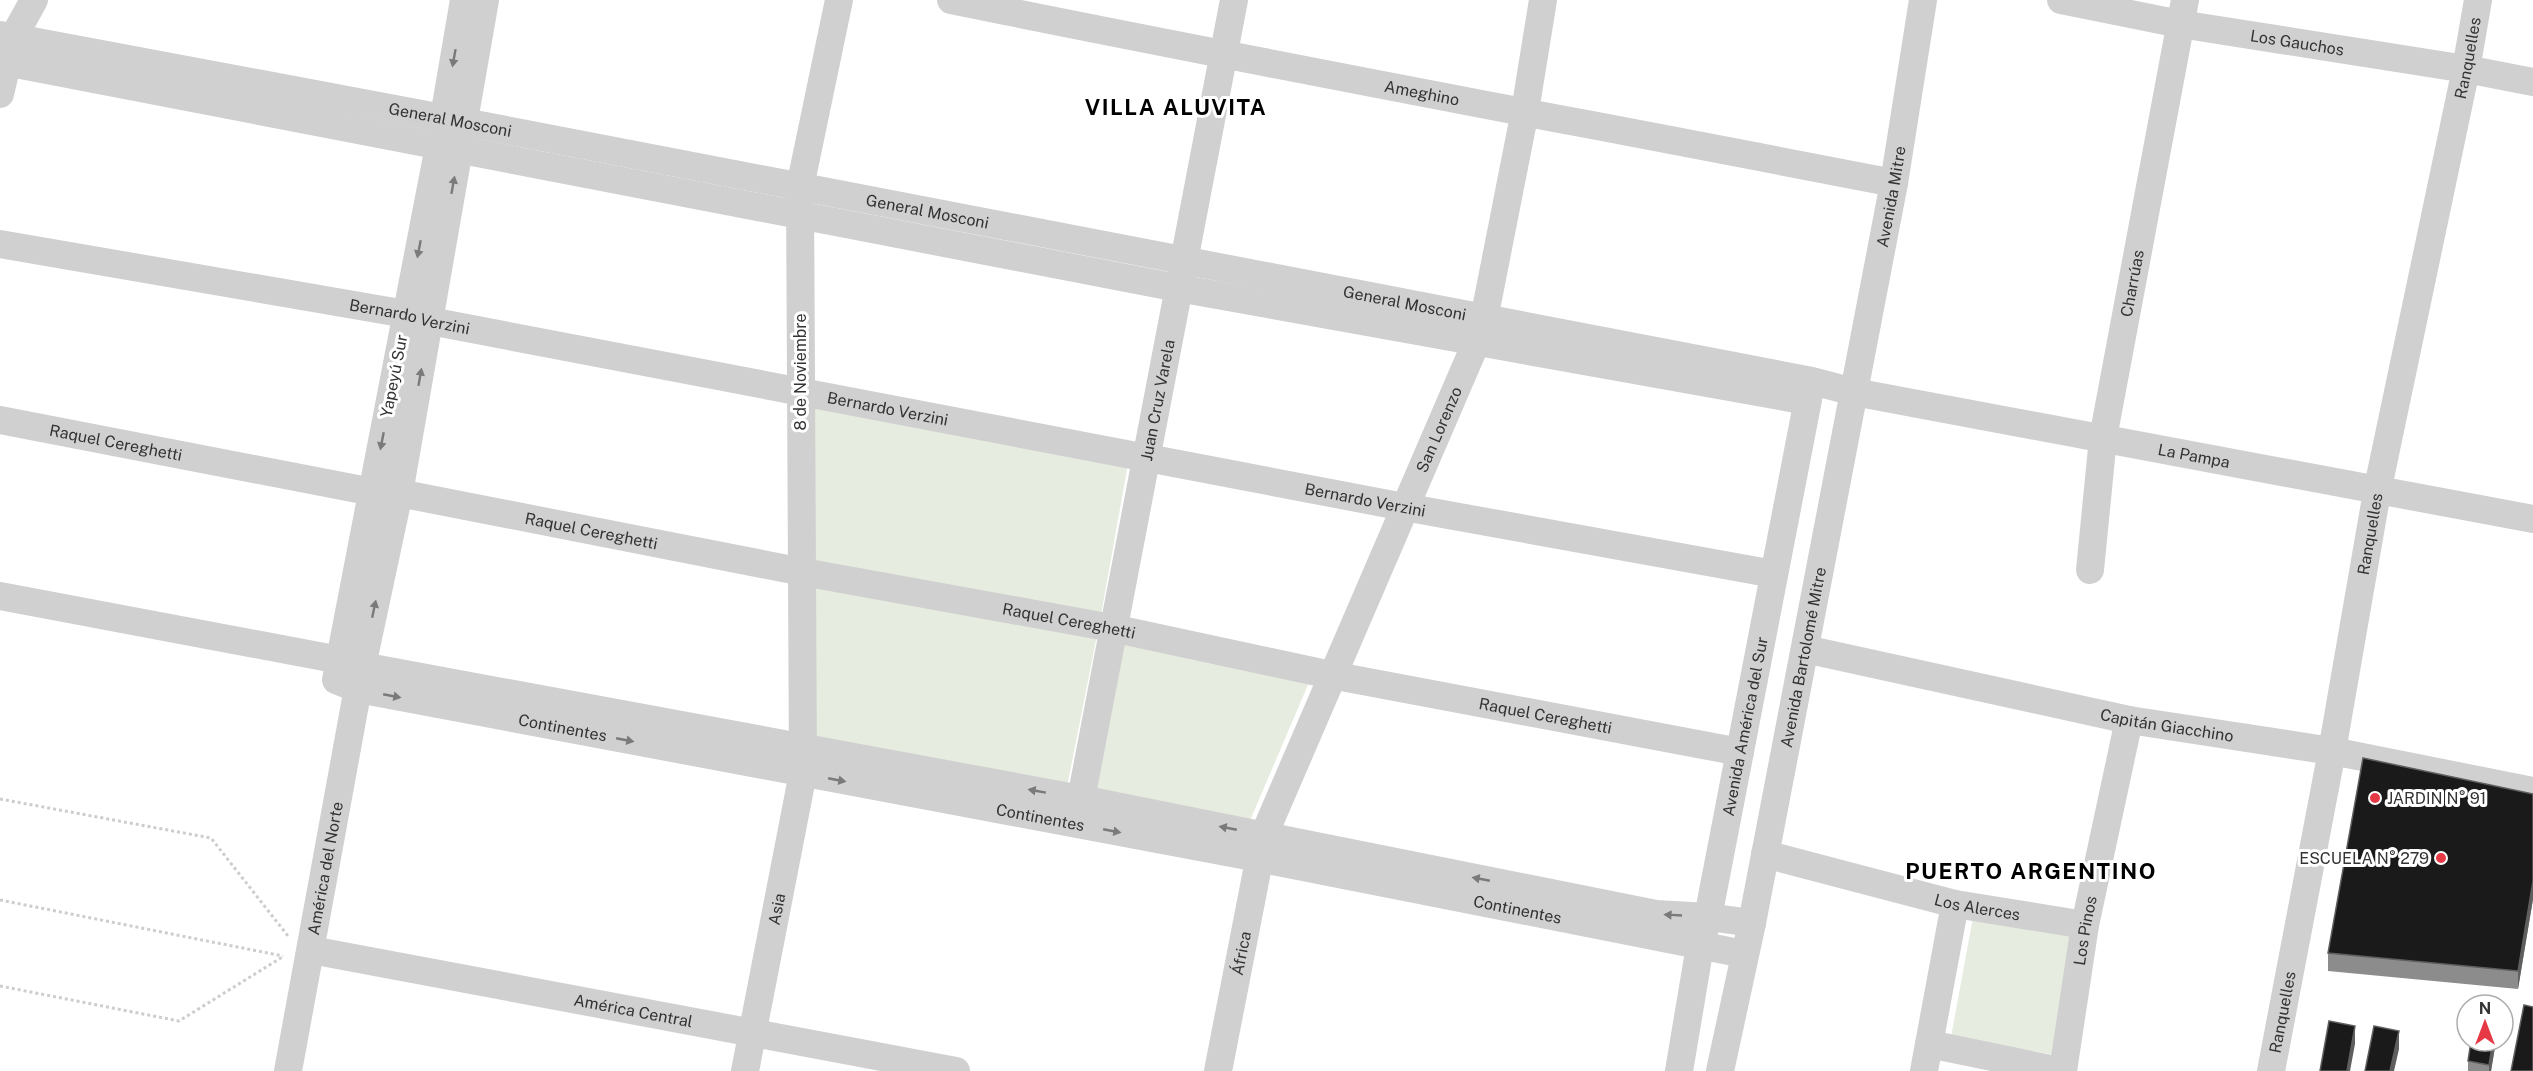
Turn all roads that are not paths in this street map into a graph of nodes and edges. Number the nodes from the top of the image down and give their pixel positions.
1 (34, 0) edge
2 (464, 0) edge
3 (485, 0) edge
4 (839, 0) edge
5 (951, 0) edge
6 (1234, 0) edge
7 (1543, 0) edge
8 (1923, 0) edge
9 (2061, 0) edge
10 (2478, 0) edge
11 (2182, 12) edge
12 (5, 49) edge
13 (1222, 55) junction
14 (2466, 69) junction
15 (2533, 82) edge
16 (0, 94) edge
17 (1525, 111) junction
18 (453, 120) junction
19 (449, 148) junction
20 (1894, 183) junction
21 (800, 187) junction
22 (800, 216) junction
23 (0, 244) edge
24 (1183, 259) junction
25 (1178, 288) junction
26 (418, 317) junction
27 (1480, 331) junction
28 (800, 391) junction
29 (1809, 391) junction
30 (1854, 392) junction
31 (0, 420) edge
32 (2103, 438) junction
33 (1146, 457) junction
34 (386, 492) junction
35 (2377, 492) junction
36 (1404, 507) junction
37 (2533, 519) edge
38 (2091, 570) dead end
39 (803, 572) junction
40 (1774, 573) junction
41 (0, 596) edge
42 (1112, 628) junction
43 (1805, 649) junction
44 (349, 674) junction
45 (1331, 675) junction
46 (2129, 720) junction
47 (2332, 751) junction
48 (1740, 752) junction
49 (803, 760) junction
50 (2533, 791) edge
51 (1080, 799) junction
52 (1261, 847) junction
53 (1765, 854) junction
54 (1954, 904) junction
55 (1708, 917) junction
56 (1752, 923) junction
57 (2085, 925) junction
58 (300, 943) junction
59 (1700, 946) junction
60 (1744, 954) junction
61 (752, 1033) junction
62 (1929, 1044) junction
63 (288, 1071) edge
64 (745, 1071) edge
65 (956, 1071) edge
66 (1218, 1071) edge
67 (1679, 1071) edge
68 (1720, 1071) edge
69 (1924, 1071) edge
70 (2061, 1071) edge
71 (2271, 1071) edge

1 - 12 street
2 -> 18 street, Yapeyú Sur
3 - 18 street, Yapeyú Sur
4 - 21 street, 8 de Noviembre
5 - 13 street, Ameghino
6 - 13 street, Juan Cruz Varela
7 - 17 street, San Lorenzo
8 - 20 street, Avenida Mitre
9 - 11 street, Los Gauchos
10 - 14 street, Ranquelles
11 - 14 street, Los Gauchos
11 - 32 street, Charrúas
12 - 16 street
12 - 18 street, General Mosconi
12 - 19 street, General Mosconi
13 - 17 street, Ameghino
13 - 24 street, Juan Cruz Varela
14 - 15 street, Los Gauchos
14 - 35 street, Ranquelles
17 - 20 street, Ameghino
17 - 27 street, San Lorenzo
18 - 19 street, Yapeyú Sur
18 - 21 street, General Mosconi
19 - 22 street, General Mosconi
19 - 26 street, Yapeyú Sur
20 - 30 street, Avenida Mitre
21 - 22 street, 8 de Noviembre
21 - 24 street, General Mosconi
22 - 25 street, General Mosconi
22 - 28 street, 8 de Noviembre
23 - 26 street, Bernardo Verzini
24 - 25 street, Juan Cruz Varela
24 - 27 street, General Mosconi
25 - 27 street, General Mosconi
25 - 33 street, Juan Cruz Varela
26 - 28 street, Bernardo Verzini
26 - 34 street, Yapeyú Sur
27 - 29 street, General Mosconi
27 - 36 street, San Lorenzo
28 - 33 street, Bernardo Verzini
28 - 39 street, 8 de Noviembre
29 - 30 street, General Mosconi
29 - 40 street, Avenida América del Sur
30 - 32 street, La Pampa
30 - 43 street, Avenida Bartolomé Mitre
31 - 34 street, Raquel Cereghetti
32 - 35 street, La Pampa
32 - 38 street, Charrúas
33 - 36 street, Bernardo Verzini
33 - 42 street, Juan Cruz Varela
34 - 39 street, Raquel Cereghetti
34 - 44 street, Yapeyú Sur
35 - 37 street, La Pampa
35 - 47 street, Ranquelles
36 - 40 street, Bernardo Verzini
36 - 45 street, San Lorenzo
39 - 42 street, Raquel Cereghetti
39 - 49 street, 8 de Noviembre
40 - 48 street, Avenida América del Sur
41 - 44 street, Continentes
42 - 45 street, Raquel Cereghetti
42 - 51 street, Juan Cruz Varela
43 - 46 street, Capitán Giacchino
43 - 53 street, Avenida Bartolomé Mitre
44 - 49 street, Continentes
44 - 58 street, América del Norte
45 - 48 street, Raquel Cereghetti
45 - 52 street, San Lorenzo
46 - 47 street, Capitán Giacchino
46 - 57 street, Los Pinos
47 - 50 street, Capitán Giacchino
47 - 71 street, Ranquelles
48 - 55 street, Avenida América del Sur
51 -> 49 street, Continentes
49 -> 52 street, Continentes
49 - 61 street, Asia
52 -> 51 street, Continentes
55 -> 52 street, Continentes
52 - 59 street, Continentes
52 - 66 street, África
53 - 54 street, Los Alerces
53 - 56 street, Avenida Bartolomé Mitre
54 - 57 street, Los Alerces
54 - 62 street
55 - 56 street, Continentes
55 - 59 street, Avenida América del Sur
56 - 60 street
57 - 70 street, Los Pinos
58 - 61 street, América Central
58 - 63 street, América del Norte
59 - 60 street, Continentes
59 - 67 street, Avenida América del Sur
60 - 68 street
61 - 64 street, Asia
61 - 65 street, América Central
62 - 69 street
62 - 70 street

